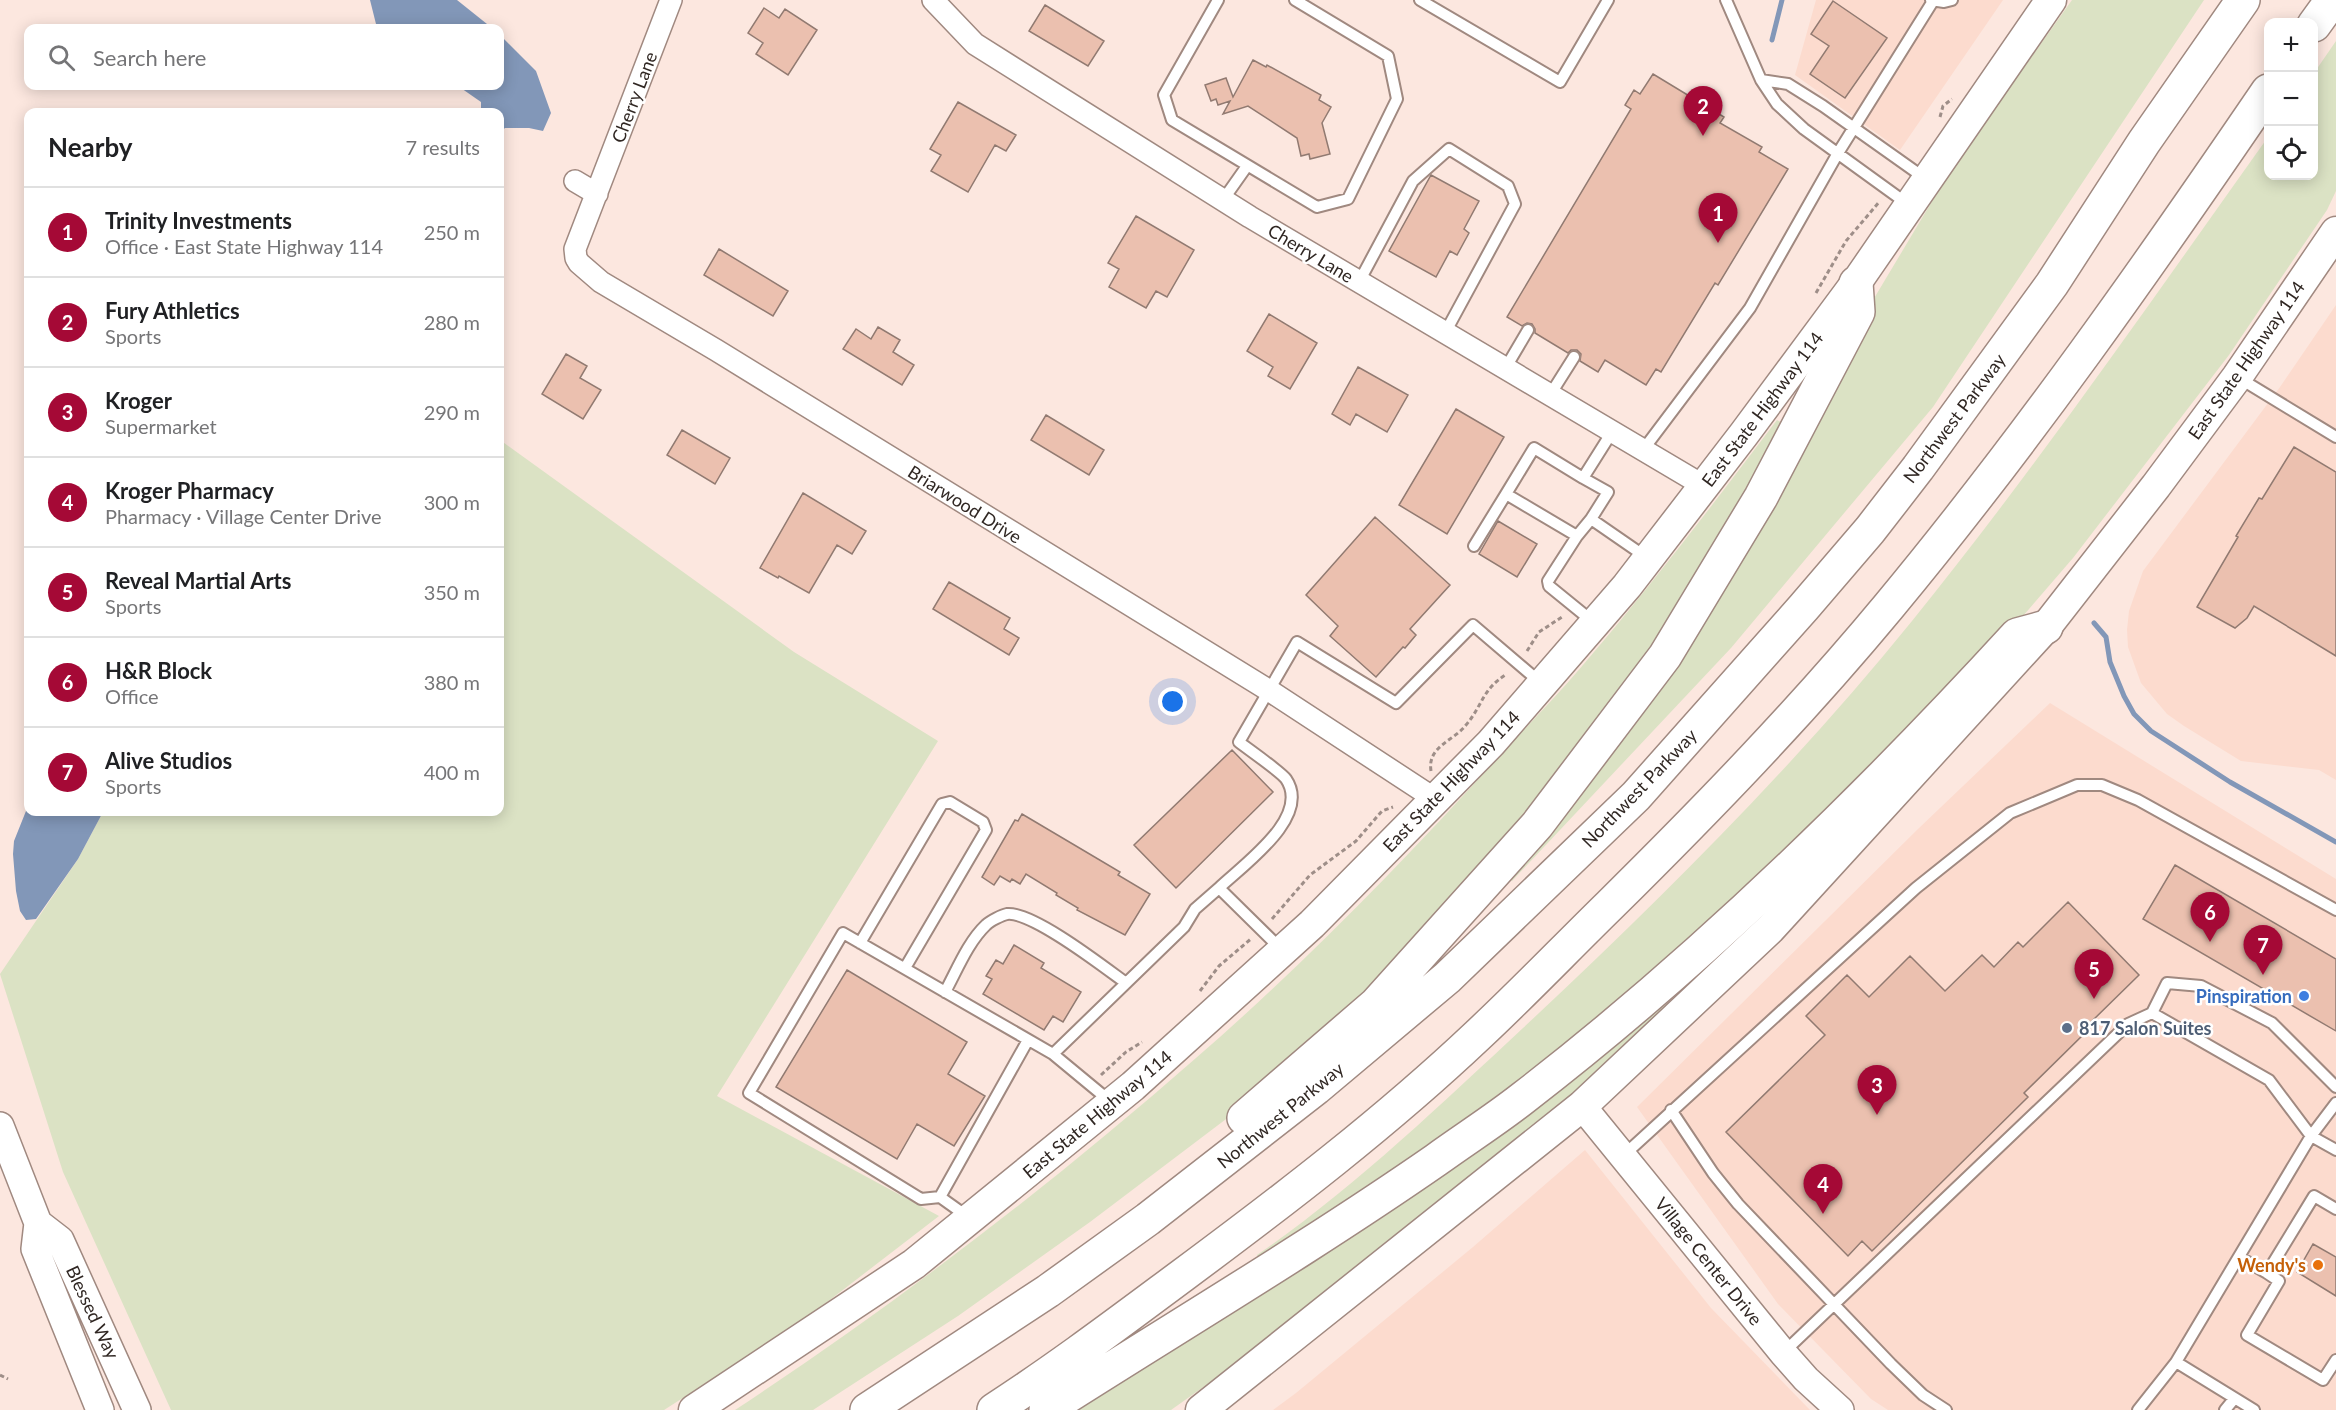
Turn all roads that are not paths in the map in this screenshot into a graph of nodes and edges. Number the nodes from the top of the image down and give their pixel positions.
1 (671, 0) edge
2 (933, 0) edge
3 (1218, 0) edge
4 (1295, 0) edge
5 (1420, 0) edge
6 (1608, 0) edge
7 (1726, 0) edge
8 (1952, 0) edge
9 (2051, 0) edge
10 (2243, 0) edge
11 (2332, 0) edge
12 (1932, 1) edge
13 (2318, 18) edge
14 (1761, 80) junction
15 (2264, 97) edge
16 (1853, 128) junction
17 (1838, 153) junction
18 (1247, 166) junction
19 (1926, 180) junction
20 (575, 181) dead end
21 (597, 194) junction
22 (1899, 197) junction
23 (1223, 200) junction
24 (2336, 232) edge
25 (1359, 282) junction
26 (1856, 283) junction
27 (1528, 330) dead end
28 (1444, 333) junction
29 (1574, 357) dead end
30 (1504, 369) junction
31 (2236, 377) junction
32 (1550, 395) junction
33 (1612, 432) junction
34 (2336, 437) edge
35 (1643, 450) junction
36 (1583, 478) junction
37 (1704, 486) junction
38 (1506, 494) junction
39 (1591, 519) junction
40 (1577, 536) junction
41 (1474, 546) dead end
42 (1648, 558) junction
43 (1595, 623) junction
44 (2046, 627) junction
45 (1542, 684) junction
46 (1270, 691) junction
47 (1427, 794) junction
48 (1219, 888) junction
49 (2336, 910) edge
50 (1272, 940) junction
51 (860, 943) junction
52 (905, 968) junction
53 (1126, 983) junction
54 (945, 992) junction
55 (2152, 1013) junction
56 (1028, 1040) junction
57 (1053, 1054) junction
58 (2336, 1087) edge
59 (1102, 1094) junction
60 (2336, 1103) edge
61 (1582, 1107) junction
62 (1671, 1110) junction
63 (0, 1126) edge
64 (2311, 1136) junction
65 (2336, 1150) edge
66 (1624, 1155) junction
67 (940, 1197) junction
68 (2336, 1209) edge
69 (970, 1219) junction
70 (1148, 1219) junction
71 (38, 1223) junction
72 (2239, 1257) junction
73 (2267, 1273) junction
74 (1835, 1305) junction
75 (1784, 1353) junction
76 (2336, 1360) edge
77 (2176, 1362) junction
78 (2234, 1399) junction
79 (100, 1410) edge
80 (136, 1410) edge
81 (694, 1410) edge
82 (867, 1410) edge
83 (994, 1410) edge
84 (1046, 1410) edge
85 (1201, 1410) edge
86 (1840, 1410) edge
87 (1946, 1410) edge
88 (2138, 1410) edge
89 (2225, 1410) edge
90 (2254, 1410) edge

1 - 21 street, Cherry Lane
2 - 23 street, Cherry Lane
3 - 18 lane
4 - 18 lane
5 - 6 lane
7 - 14 lane
8 - 12 lane
9 - 19 main road, East State Highway 114
10 - 70 highway, Northwest Parkway
11 - 13 highway
12 - 16 lane
14 - 16 lane
14 - 17 lane
15 - 83 highway
16 - 17 lane
16 - 19 lane
17 - 22 lane
17 - 35 lane
18 - 23 lane
19 - 22 main road, East State Highway 114
20 - 21 street
21 - 46 street, Briarwood Drive
22 - 26 main road, East State Highway 114
23 - 25 street, Cherry Lane
24 - 31 main road, East State Highway 114
25 - 28 street, Cherry Lane
25 - 28 lane
26 - 37 main road, East State Highway 114
26 - 70 highway
27 - 30 lane
28 - 30 street, Cherry Lane
29 - 32 lane
30 - 32 street, Cherry Lane
31 - 34 lane
31 - 44 main road, East State Highway 114
32 - 33 street, Cherry Lane
33 - 35 street, Cherry Lane
33 - 36 lane
35 - 37 street, Cherry Lane
36 - 38 lane
36 - 39 lane
37 - 42 main road, East State Highway 114
38 - 40 lane
38 - 41 lane
39 - 40 lane
39 - 42 lane
40 - 43 lane
42 - 43 main road, East State Highway 114
43 - 45 main road, East State Highway 114
44 - 61 main road, East State Highway 114
44 - 84 highway
45 - 46 lane
45 - 47 main road, East State Highway 114
46 - 47 street, Briarwood Drive
46 - 48 lane
47 - 50 main road, East State Highway 114
48 - 50 lane
48 - 53 lane
49 - 62 lane
50 - 59 main road, East State Highway 114
51 - 52 lane
51 - 52 lane
51 - 67 lane
52 - 54 lane
53 - 54 lane
53 - 57 lane
54 - 56 lane
55 - 58 lane
55 - 64 lane
55 - 74 lane
56 - 57 lane
56 - 67 lane
57 - 59 lane
59 - 69 main road, East State Highway 114
60 - 64 lane
61 - 66 street, Village Center Drive
61 - 85 main road, East State Highway 114
62 - 66 lane
62 - 74 lane
63 - 71 street, Blessed Way
64 - 65 lane
64 - 72 lane
66 - 75 street, Village Center Drive
67 - 69 lane
68 - 73 lane
69 - 81 main road, East State Highway 114
70 - 82 highway, Northwest Parkway
71 - 79 street, Blessed Way
71 - 80 street, Blessed Way
72 - 73 lane
72 - 77 lane
73 - 76 lane
74 - 75 lane
74 - 87 lane
75 - 86 street, Village Center Drive
77 - 78 lane
77 - 88 lane
78 - 89 lane
78 - 90 lane

